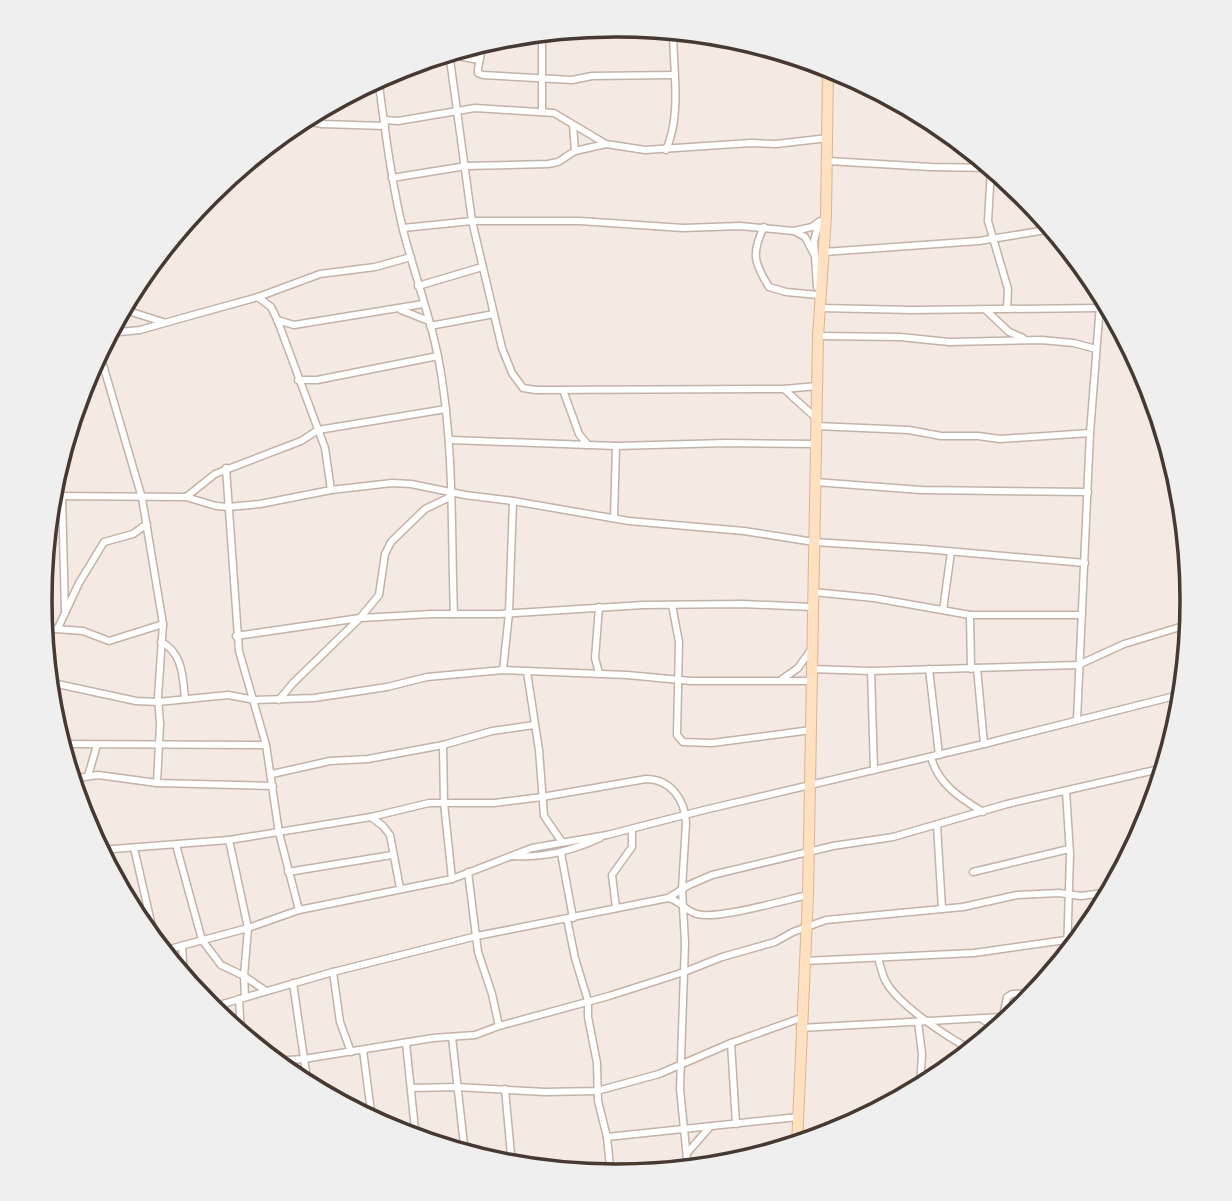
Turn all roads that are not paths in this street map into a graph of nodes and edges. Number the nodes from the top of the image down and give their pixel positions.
1 (673, 40) edge
2 (542, 42) edge
3 (480, 54) edge
4 (466, 57) edge
5 (479, 60) junction
6 (449, 62) edge
7 (673, 75) junction
8 (541, 77) junction
9 (828, 79) edge
10 (380, 89) edge
11 (457, 111) junction
12 (542, 112) junction
13 (321, 120) edge
14 (317, 123) edge
15 (384, 123) junction
16 (322, 124) junction
17 (573, 125) junction
18 (672, 135) junction
19 (828, 138) junction
20 (606, 145) junction
21 (680, 149) junction
22 (666, 150) junction
23 (575, 151) junction
24 (828, 161) junction
25 (466, 166) junction
26 (977, 168) edge
27 (392, 178) junction
28 (991, 180) edge
29 (827, 205) junction
30 (472, 221) junction
31 (820, 221) junction
32 (764, 227) junction
33 (403, 228) junction
34 (794, 231) junction
35 (1041, 231) edge
36 (993, 239) junction
37 (819, 253) junction
38 (411, 257) junction
39 (482, 267) junction
40 (418, 286) junction
41 (258, 297) junction
42 (819, 302) junction
43 (423, 304) junction
44 (1098, 308) joint
45 (1007, 309) junction
46 (399, 310) junction
47 (986, 310) junction
48 (132, 313) edge
49 (494, 314) junction
50 (277, 319) junction
51 (165, 323) junction
52 (430, 324) junction
53 (121, 332) edge
54 (818, 336) junction
55 (1025, 339) junction
56 (1096, 349) junction
57 (438, 356) junction
58 (103, 366) edge
59 (298, 380) junction
60 (317, 380) junction
61 (817, 386) junction
62 (784, 389) junction
63 (563, 390) junction
64 (305, 394) junction
65 (446, 409) junction
66 (816, 422) junction
67 (318, 430) junction
68 (1090, 433) junction
69 (450, 440) junction
70 (588, 444) junction
71 (816, 444) junction
72 (616, 446) junction
73 (226, 468) junction
74 (815, 482) junction
75 (140, 489) junction
76 (331, 490) junction
77 (1088, 492) junction
78 (450, 494) junction
79 (62, 495) edge
80 (62, 497) edge
81 (187, 497) junction
82 (132, 498) junction
83 (142, 498) junction
84 (513, 501) junction
85 (229, 507) junction
86 (614, 518) junction
87 (147, 524) junction
88 (814, 542) junction
89 (951, 552) junction
90 (1085, 563) junction
91 (813, 592) junction
92 (672, 605) junction
93 (599, 607) junction
94 (812, 607) junction
95 (943, 610) junction
96 (509, 613) junction
97 (65, 614) junction
98 (454, 614) junction
99 (970, 615) junction
100 (1082, 615) junction
101 (360, 618) junction
102 (163, 624) junction
103 (1179, 627) edge
104 (53, 628) edge
105 (58, 628) junction
106 (236, 636) junction
107 (161, 642) junction
108 (811, 649) junction
109 (1079, 666) junction
110 (929, 668) junction
111 (974, 668) junction
112 (811, 669) junction
113 (503, 670) junction
114 (871, 671) junction
115 (527, 672) junction
116 (599, 673) junction
117 (677, 679) junction
118 (780, 681) junction
119 (811, 681) junction
120 (59, 684) edge
121 (1171, 697) edge
122 (185, 699) junction
123 (279, 699) junction
124 (255, 700) junction
125 (158, 702) junction
126 (1077, 720) junction
127 (534, 726) junction
128 (811, 730) junction
129 (984, 744) junction
130 (71, 745) edge
131 (266, 745) junction
132 (443, 745) junction
133 (97, 746) junction
134 (160, 746) junction
135 (935, 756) junction
136 (874, 770) junction
137 (1153, 771) edge
138 (272, 774) junction
139 (88, 776) junction
140 (80, 777) edge
141 (157, 783) junction
142 (811, 784) junction
143 (273, 786) junction
144 (1066, 792) junction
145 (542, 797) junction
146 (444, 803) junction
147 (983, 812) junction
148 (686, 814) junction
149 (371, 817) junction
150 (937, 825) junction
151 (632, 829) junction
152 (279, 833) junction
153 (607, 835) junction
154 (229, 840) junction
155 (562, 842) junction
156 (176, 845) junction
157 (134, 848) junction
158 (110, 849) edge
159 (1069, 849) junction
160 (808, 852) junction
161 (561, 853) junction
162 (392, 855) junction
163 (507, 856) junction
164 (288, 872) junction
165 (468, 872) junction
166 (973, 872) dead end
167 (452, 879) junction
168 (400, 888) junction
169 (682, 889) junction
170 (1069, 893) junction
171 (1097, 894) edge
172 (808, 895) junction
173 (668, 898) junction
174 (683, 905) junction
175 (616, 908) junction
176 (942, 909) junction
177 (299, 911) junction
178 (150, 918) edge
179 (570, 918) junction
180 (806, 926) junction
181 (248, 928) junction
182 (477, 936) junction
183 (202, 940) junction
184 (1066, 940) joint
185 (182, 946) junction
186 (173, 948) edge
187 (878, 958) junction
188 (183, 961) edge
189 (804, 961) junction
190 (333, 972) junction
191 (684, 972) junction
192 (244, 976) junction
193 (293, 983) junction
194 (266, 991) junction
195 (1019, 994) edge
196 (242, 998) junction
197 (589, 1001) junction
198 (222, 1004) edge
199 (1003, 1010) edge
200 (995, 1017) edge
201 (980, 1018) junction
202 (929, 1021) junction
203 (241, 1022) edge
204 (918, 1022) junction
205 (801, 1023) junction
206 (989, 1023) edge
207 (499, 1026) junction
208 (452, 1037) junction
209 (406, 1043) junction
210 (731, 1044) junction
211 (964, 1044) edge
212 (363, 1050) junction
213 (351, 1052) junction
214 (289, 1059) edge
215 (304, 1059) junction
216 (681, 1063) junction
217 (306, 1071) edge
218 (921, 1074) edge
219 (456, 1087) junction
220 (411, 1088) junction
221 (505, 1089) junction
222 (597, 1091) junction
223 (370, 1108) edge
224 (798, 1117) junction
225 (736, 1124) junction
226 (415, 1126) edge
227 (683, 1127) junction
228 (709, 1128) junction
229 (797, 1134) edge
230 (607, 1137) junction
231 (463, 1143) edge
232 (511, 1154) edge
233 (687, 1155) junction
234 (687, 1159) edge
235 (610, 1164) edge

1 - 7 street
2 - 8 street
3 - 5 street
4 - 5 street
5 - 8 street
6 - 11 street
7 - 8 street
7 - 18 street
8 - 12 street
9 - 19 street
10 - 15 street
11 - 12 street
11 - 15 street
11 - 25 street
12 - 17 street
13 - 16 street
14 - 16 street
15 - 16 street
15 - 27 street
17 - 20 street
17 - 23 street
18 - 21 street
18 - 22 street
19 - 21 street
19 - 24 street
20 - 22 street
20 - 23 street
21 - 22 street
23 - 25 street
24 - 26 street
24 - 29 street
25 - 27 street
25 - 30 street
27 - 33 street
28 - 36 street
29 - 31 street
29 - 37 street
30 - 32 street
30 - 33 street
30 - 39 street
31 - 34 street
31 - 37 street
32 - 34 street
32 - 42 street
33 - 38 street
34 - 37 street
35 - 36 street
36 - 37 street
36 - 45 street
37 - 42 street
38 - 40 street
38 - 41 street
39 - 40 street
39 - 49 street
40 - 43 street
41 - 50 street
41 - 51 street
42 - 47 street
42 - 54 street
43 - 46 street
43 - 52 street
44 - 45 street
44 - 56 street
45 - 47 street
46 - 50 street
46 - 52 street
47 - 55 street
48 - 51 street
49 - 52 street
49 - 63 street
50 - 59 street
51 - 53 street
52 - 57 street
54 - 55 street
54 - 61 street
55 - 56 street
56 - 68 street
57 - 60 street
57 - 65 street
58 - 75 street
59 - 60 street
59 - 64 street
60 - 64 street
61 - 62 street
61 - 66 street
62 - 63 street
62 - 66 street
63 - 70 street
64 - 67 street
65 - 67 street
65 - 69 street
66 - 68 street
66 - 71 street
67 - 73 street
67 - 76 street
68 - 77 street
69 - 70 street
69 - 78 street
70 - 72 street
71 - 72 street
71 - 74 street
72 - 86 street
73 - 81 street
73 - 85 street
74 - 77 street
74 - 88 street
75 - 82 street
75 - 83 street
76 - 78 street
76 - 85 street
77 - 90 street
78 - 84 street
78 - 98 street
78 - 101 street
79 - 82 street
80 - 97 street
81 - 83 street
81 - 85 street
82 - 83 street
83 - 87 street
84 - 86 street
84 - 96 street
85 - 106 street
86 - 88 street
87 - 97 street
87 - 102 street
88 - 89 street
88 - 91 street
89 - 90 street
89 - 95 street
90 - 100 street
91 - 94 street
91 - 95 street
92 - 93 street
92 - 94 street
92 - 117 street
93 - 96 street
93 - 116 street
94 - 108 street
95 - 99 street
96 - 98 street
96 - 113 street
97 - 105 street
98 - 101 street
99 - 100 street
99 - 111 street
100 - 109 street
101 - 106 street
101 - 123 street
102 - 105 street
102 - 107 street
103 - 109 street
104 - 105 street
106 - 124 street
107 - 122 street
107 - 125 street
108 - 112 street
108 - 118 street
109 - 111 street
109 - 126 street
110 - 111 street
110 - 114 street
110 - 135 street
111 - 129 street
112 - 114 street
112 - 119 street
113 - 115 street
113 - 123 street
114 - 136 street
115 - 116 street
115 - 127 street
116 - 117 street
117 - 118 street
117 - 128 street
118 - 119 street
119 - 128 street
120 - 125 street
121 - 126 street
122 - 124 street
122 - 125 street
123 - 124 street
124 - 131 street
125 - 134 street
126 - 129 street
127 - 132 street
127 - 145 street
128 - 142 street
129 - 135 street
130 - 133 street
131 - 134 street
131 - 138 street
132 - 138 street
132 - 146 street
133 - 134 street
133 - 139 street
134 - 141 street
135 - 136 street
135 - 147 street
136 - 142 street
137 - 144 street
138 - 143 street
139 - 140 street
139 - 141 street
141 - 143 street
142 - 148 street
142 - 160 street
143 - 152 street
144 - 147 street
144 - 159 street
145 - 146 street
145 - 148 street
145 - 155 street
146 - 149 street
146 - 167 street
147 - 150 street
148 - 151 street
148 - 169 street
149 - 152 street
149 - 162 street
150 - 160 street
150 - 176 street
151 - 153 street
151 - 175 street
152 - 154 street
152 - 164 street
153 - 155 street
153 - 161 street
154 - 156 street
154 - 181 street
155 - 163 street
156 - 157 street
156 - 183 street
157 - 158 street
157 - 178 street
159 - 166 street
159 - 170 street
160 - 169 street
160 - 172 street
161 - 163 street
161 - 179 street
162 - 164 street
162 - 168 street
163 - 165 street
164 - 177 street
165 - 167 street
165 - 182 street
167 - 168 street
168 - 177 street
169 - 173 street
169 - 174 street
170 - 171 street
170 - 176 street
170 - 184 street
172 - 174 street
172 - 180 street
173 - 174 street
173 - 175 street
174 - 191 street
175 - 179 street
176 - 180 street
177 - 181 street
179 - 182 street
179 - 197 street
180 - 189 street
180 - 191 street
181 - 183 street
181 - 192 street
182 - 190 street
182 - 207 street
183 - 185 street
183 - 192 street
184 - 187 street
185 - 186 street
185 - 188 street
187 - 189 street
187 - 202 street
189 - 205 street
190 - 193 street
190 - 213 street
191 - 197 street
191 - 216 street
192 - 194 street
192 - 196 street
193 - 194 street
193 - 215 street
194 - 196 street
195 - 199 street
196 - 198 street
196 - 203 street
197 - 207 street
197 - 222 street
200 - 201 street
201 - 202 street
201 - 206 street
202 - 204 street
202 - 211 street
204 - 205 street
204 - 218 street
205 - 210 street
205 - 224 street
207 - 208 street
208 - 209 street
208 - 219 street
209 - 212 street
209 - 220 street
210 - 216 street
210 - 225 street
212 - 213 street
212 - 223 street
213 - 215 street
214 - 215 street
215 - 217 street
216 - 222 street
216 - 227 street
219 - 220 street
219 - 221 street
219 - 231 street
220 - 226 street
221 - 222 street
221 - 232 street
222 - 230 street
224 - 225 street
224 - 229 street
225 - 228 street
227 - 228 street
227 - 230 street
227 - 233 street
228 - 233 street
230 - 235 street
233 - 234 street

